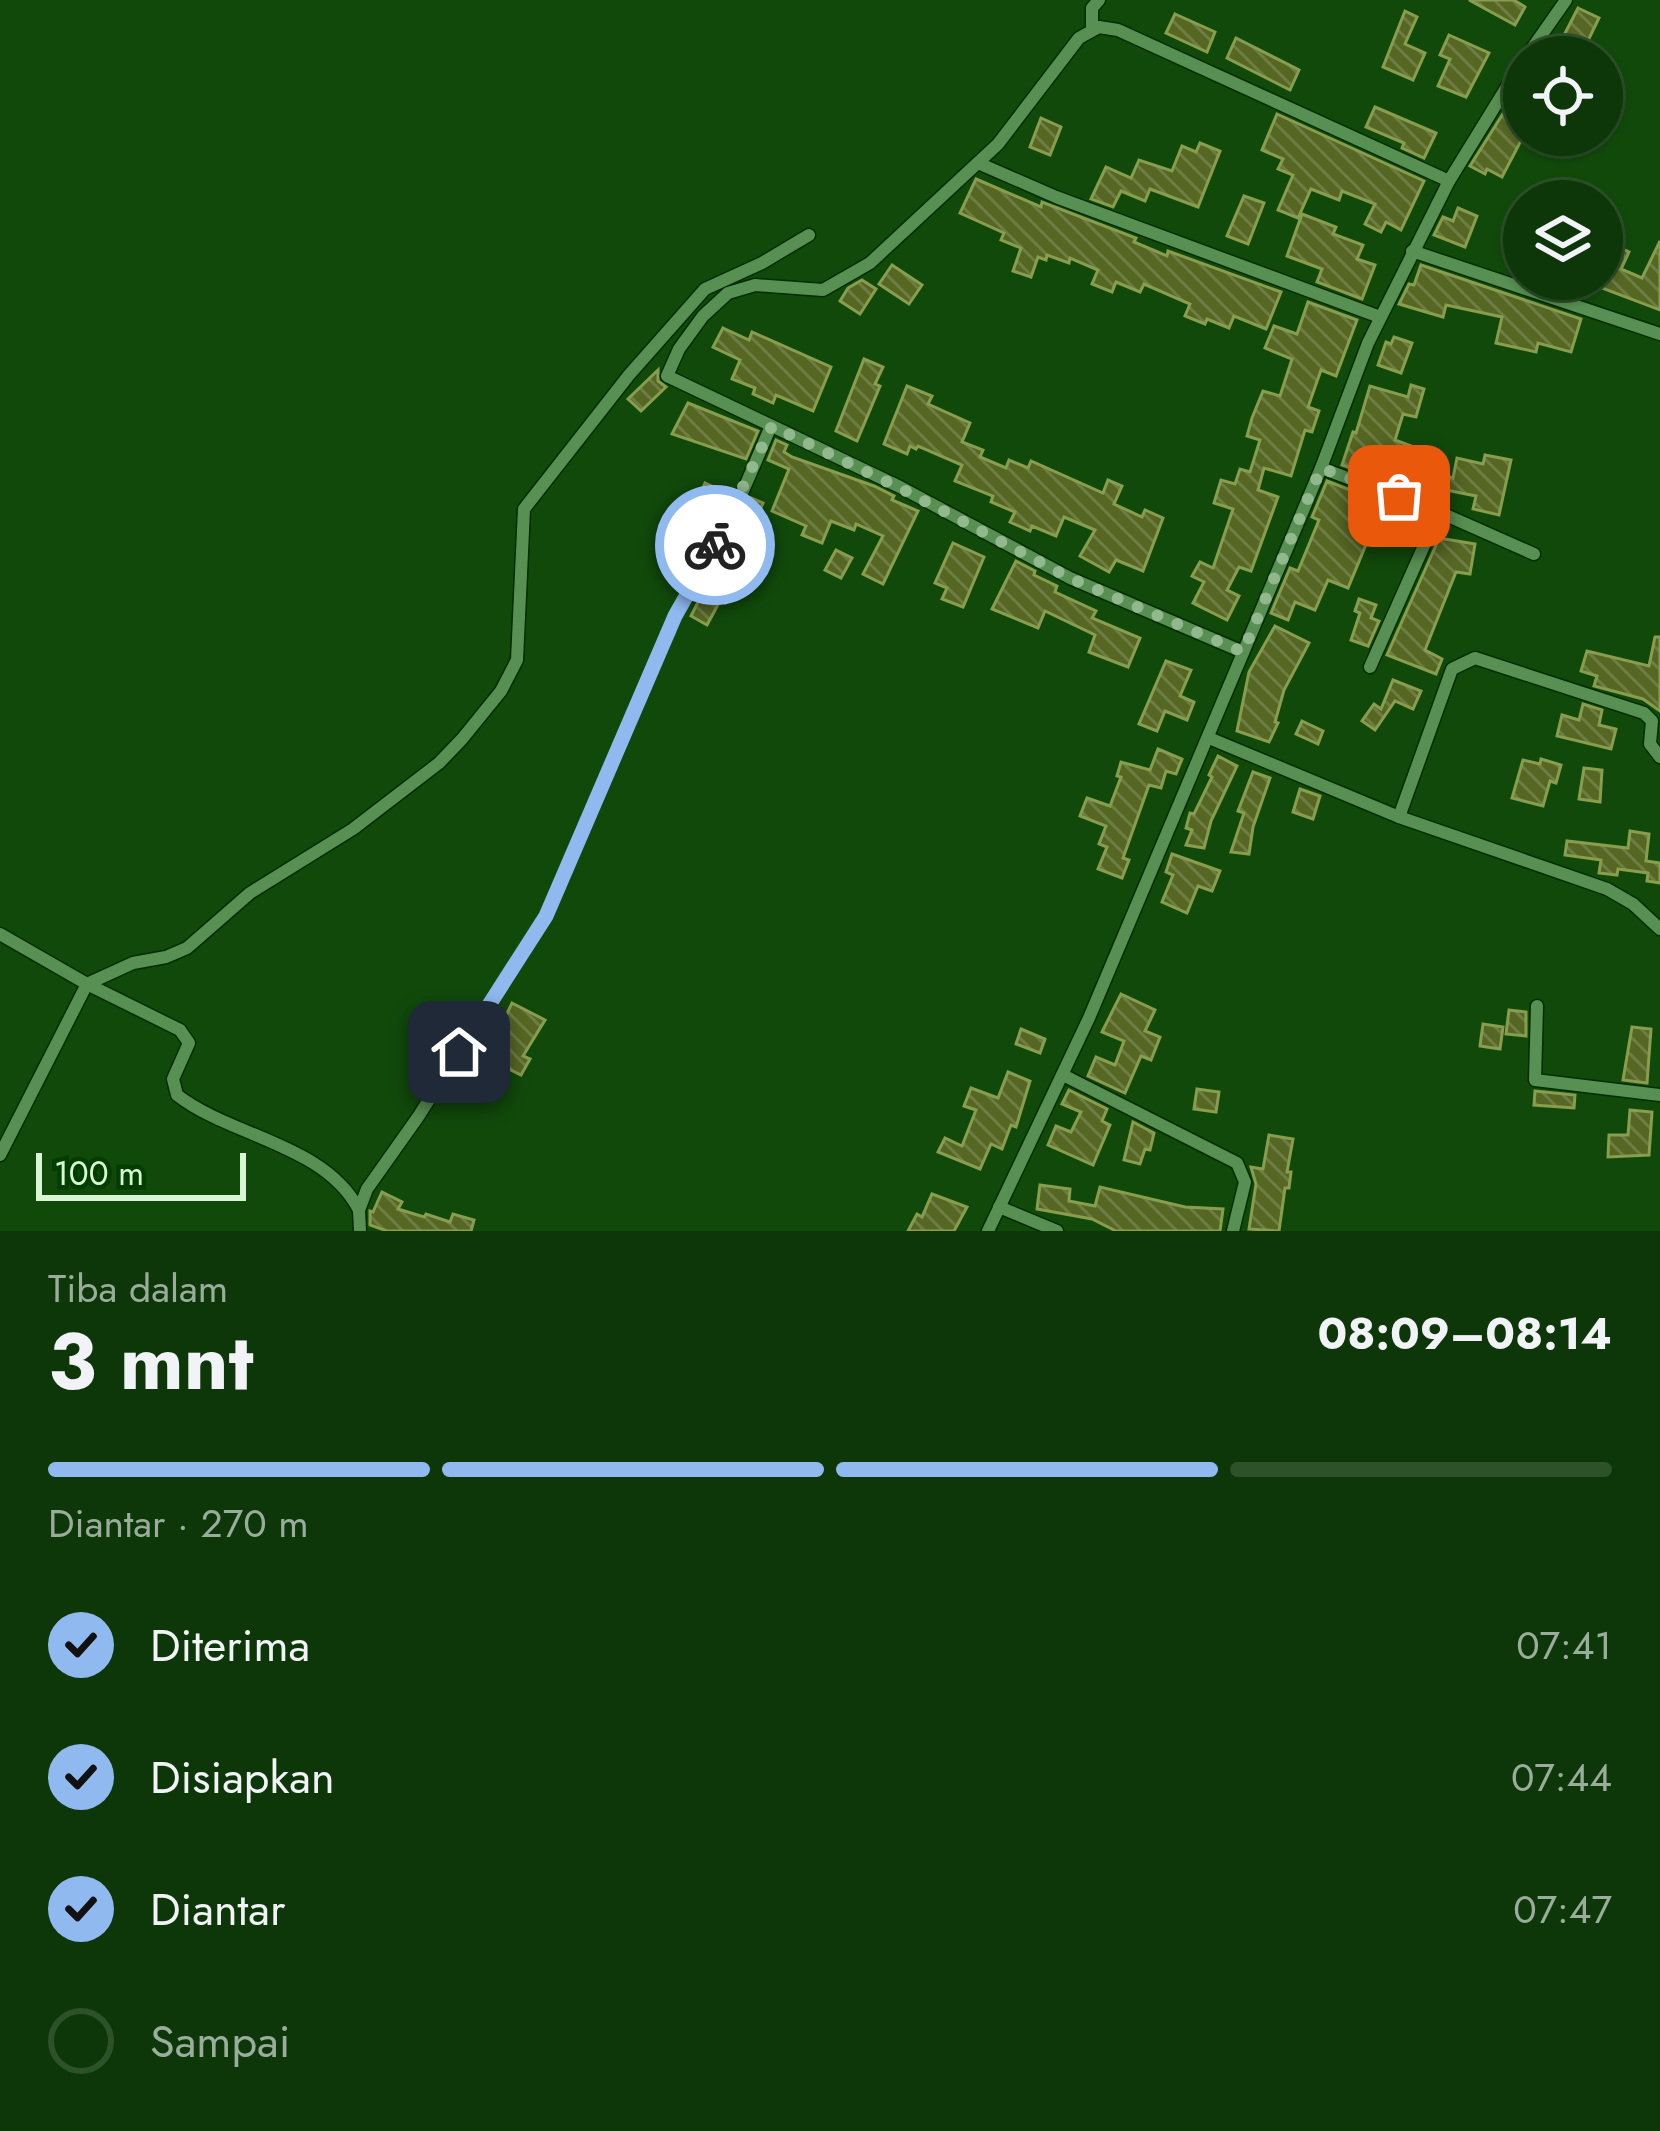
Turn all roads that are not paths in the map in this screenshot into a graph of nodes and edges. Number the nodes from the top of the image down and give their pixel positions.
1 (1099, 0) edge
2 (1566, 0) edge
3 (1092, 29) junction
4 (1541, 36) edge
5 (1503, 94) edge
6 (978, 164) junction
7 (1449, 181) junction
8 (809, 235) dead end
9 (1412, 250) junction
10 (1380, 317) junction
11 (1660, 334) edge
12 (772, 426) junction
13 (1321, 468) junction
14 (1439, 512) junction
15 (1534, 554) dead end
16 (1243, 652) junction
17 (1370, 667) dead end
18 (1209, 738) junction
19 (1660, 757) edge
20 (1399, 817) junction
21 (1660, 929) edge
22 (0, 934) edge
23 (87, 984) junction
24 (1537, 1006) dead end
25 (1063, 1075) junction
26 (1660, 1095) edge
27 (0, 1155) edge
28 (999, 1207) junction
29 (359, 1210) junction
30 (361, 1231) edge
31 (988, 1231) edge
32 (1057, 1231) edge
33 (1233, 1231) edge

1 - 3 street
2 - 4 street
3 - 6 street
3 - 7 street
5 - 7 street
6 - 10 street
6 - 12 street
7 - 9 street
8 - 23 street
9 - 10 street
9 - 11 street
10 - 13 street
12 - 16 street
12 - 29 street
13 - 14 street
13 - 16 street
14 - 15 street
14 - 17 street
16 - 18 street
18 - 20 street
18 - 25 street
19 - 20 street
20 - 21 street
22 - 23 street
23 - 27 street
23 - 29 street
24 - 26 street
25 - 28 street
25 - 33 street
28 - 31 street
28 - 32 street
29 - 30 street

